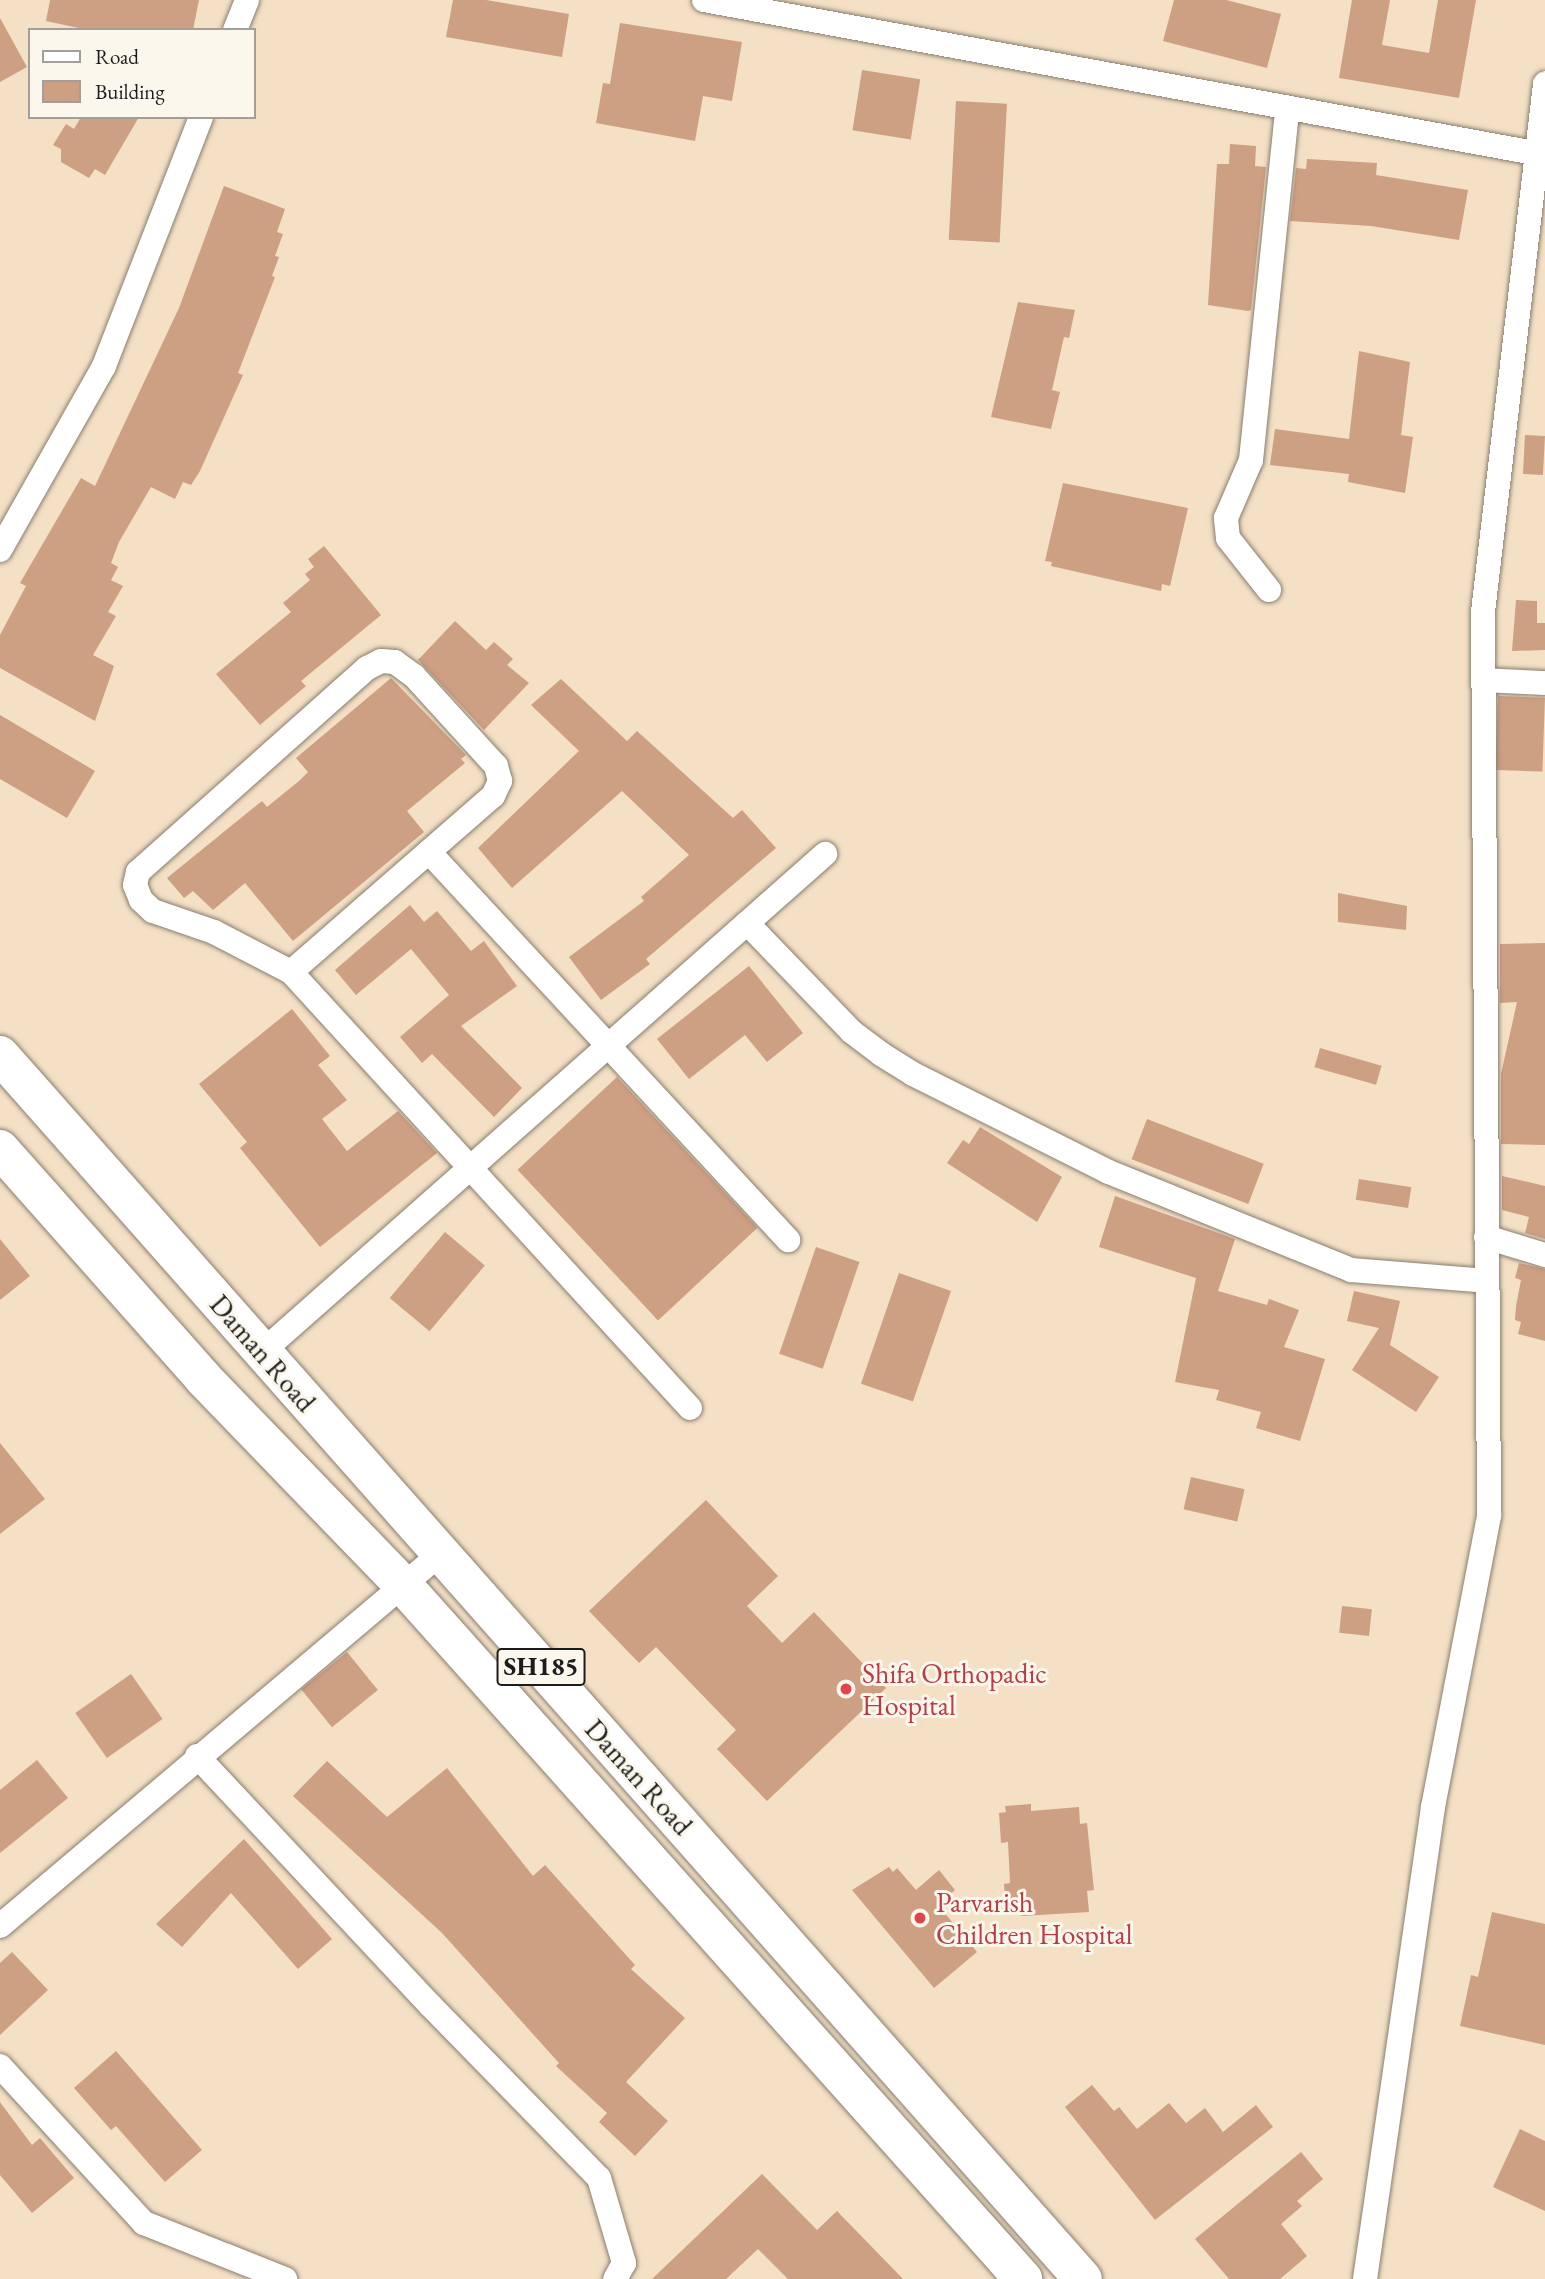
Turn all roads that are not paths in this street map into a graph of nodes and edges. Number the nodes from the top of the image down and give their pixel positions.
1 (247, 0) edge
2 (704, 0) edge
3 (236, 28) edge
4 (1545, 84) edge
5 (1287, 108) junction
6 (200, 119) edge
7 (1534, 153) junction
8 (0, 550) edge
9 (1269, 590) dead end
10 (1483, 680) junction
11 (1545, 683) edge
12 (429, 852) junction
13 (825, 854) dead end
14 (747, 923) junction
15 (291, 972) junction
16 (608, 1046) junction
17 (0, 1055) edge
18 (0, 1149) edge
19 (471, 1167) junction
20 (1486, 1237) junction
21 (788, 1240) dead end
22 (1545, 1255) edge
23 (1487, 1281) junction
24 (262, 1352) junction
25 (691, 1408) dead end
26 (440, 1554) junction
27 (403, 1585) junction
28 (197, 1756) junction
29 (0, 1926) edge
30 (0, 2066) edge
31 (285, 2279) edge
32 (615, 2279) edge
33 (1023, 2279) edge
34 (1083, 2279) edge
35 (1365, 2279) edge

1 - 3 street
2 - 5 street
4 - 7 street
5 - 7 street
5 - 9 street
6 - 8 street
7 - 10 street
10 - 11 street
10 - 20 street
12 - 15 street
12 - 15 street
12 - 16 street
13 - 14 street
14 - 16 street
14 - 23 street
15 - 19 street
16 - 19 street
16 - 21 street
17 - 24 main road, Daman Road / SH185
18 - 27 main road
19 - 24 street
19 - 25 street
20 - 22 street
20 - 23 street
23 - 35 street
24 - 26 main road, Daman Road / SH185
26 - 27 street
26 - 34 main road, Daman Road / SH185
27 - 28 street
27 - 33 main road
28 - 29 street
28 - 32 street
30 - 31 street

